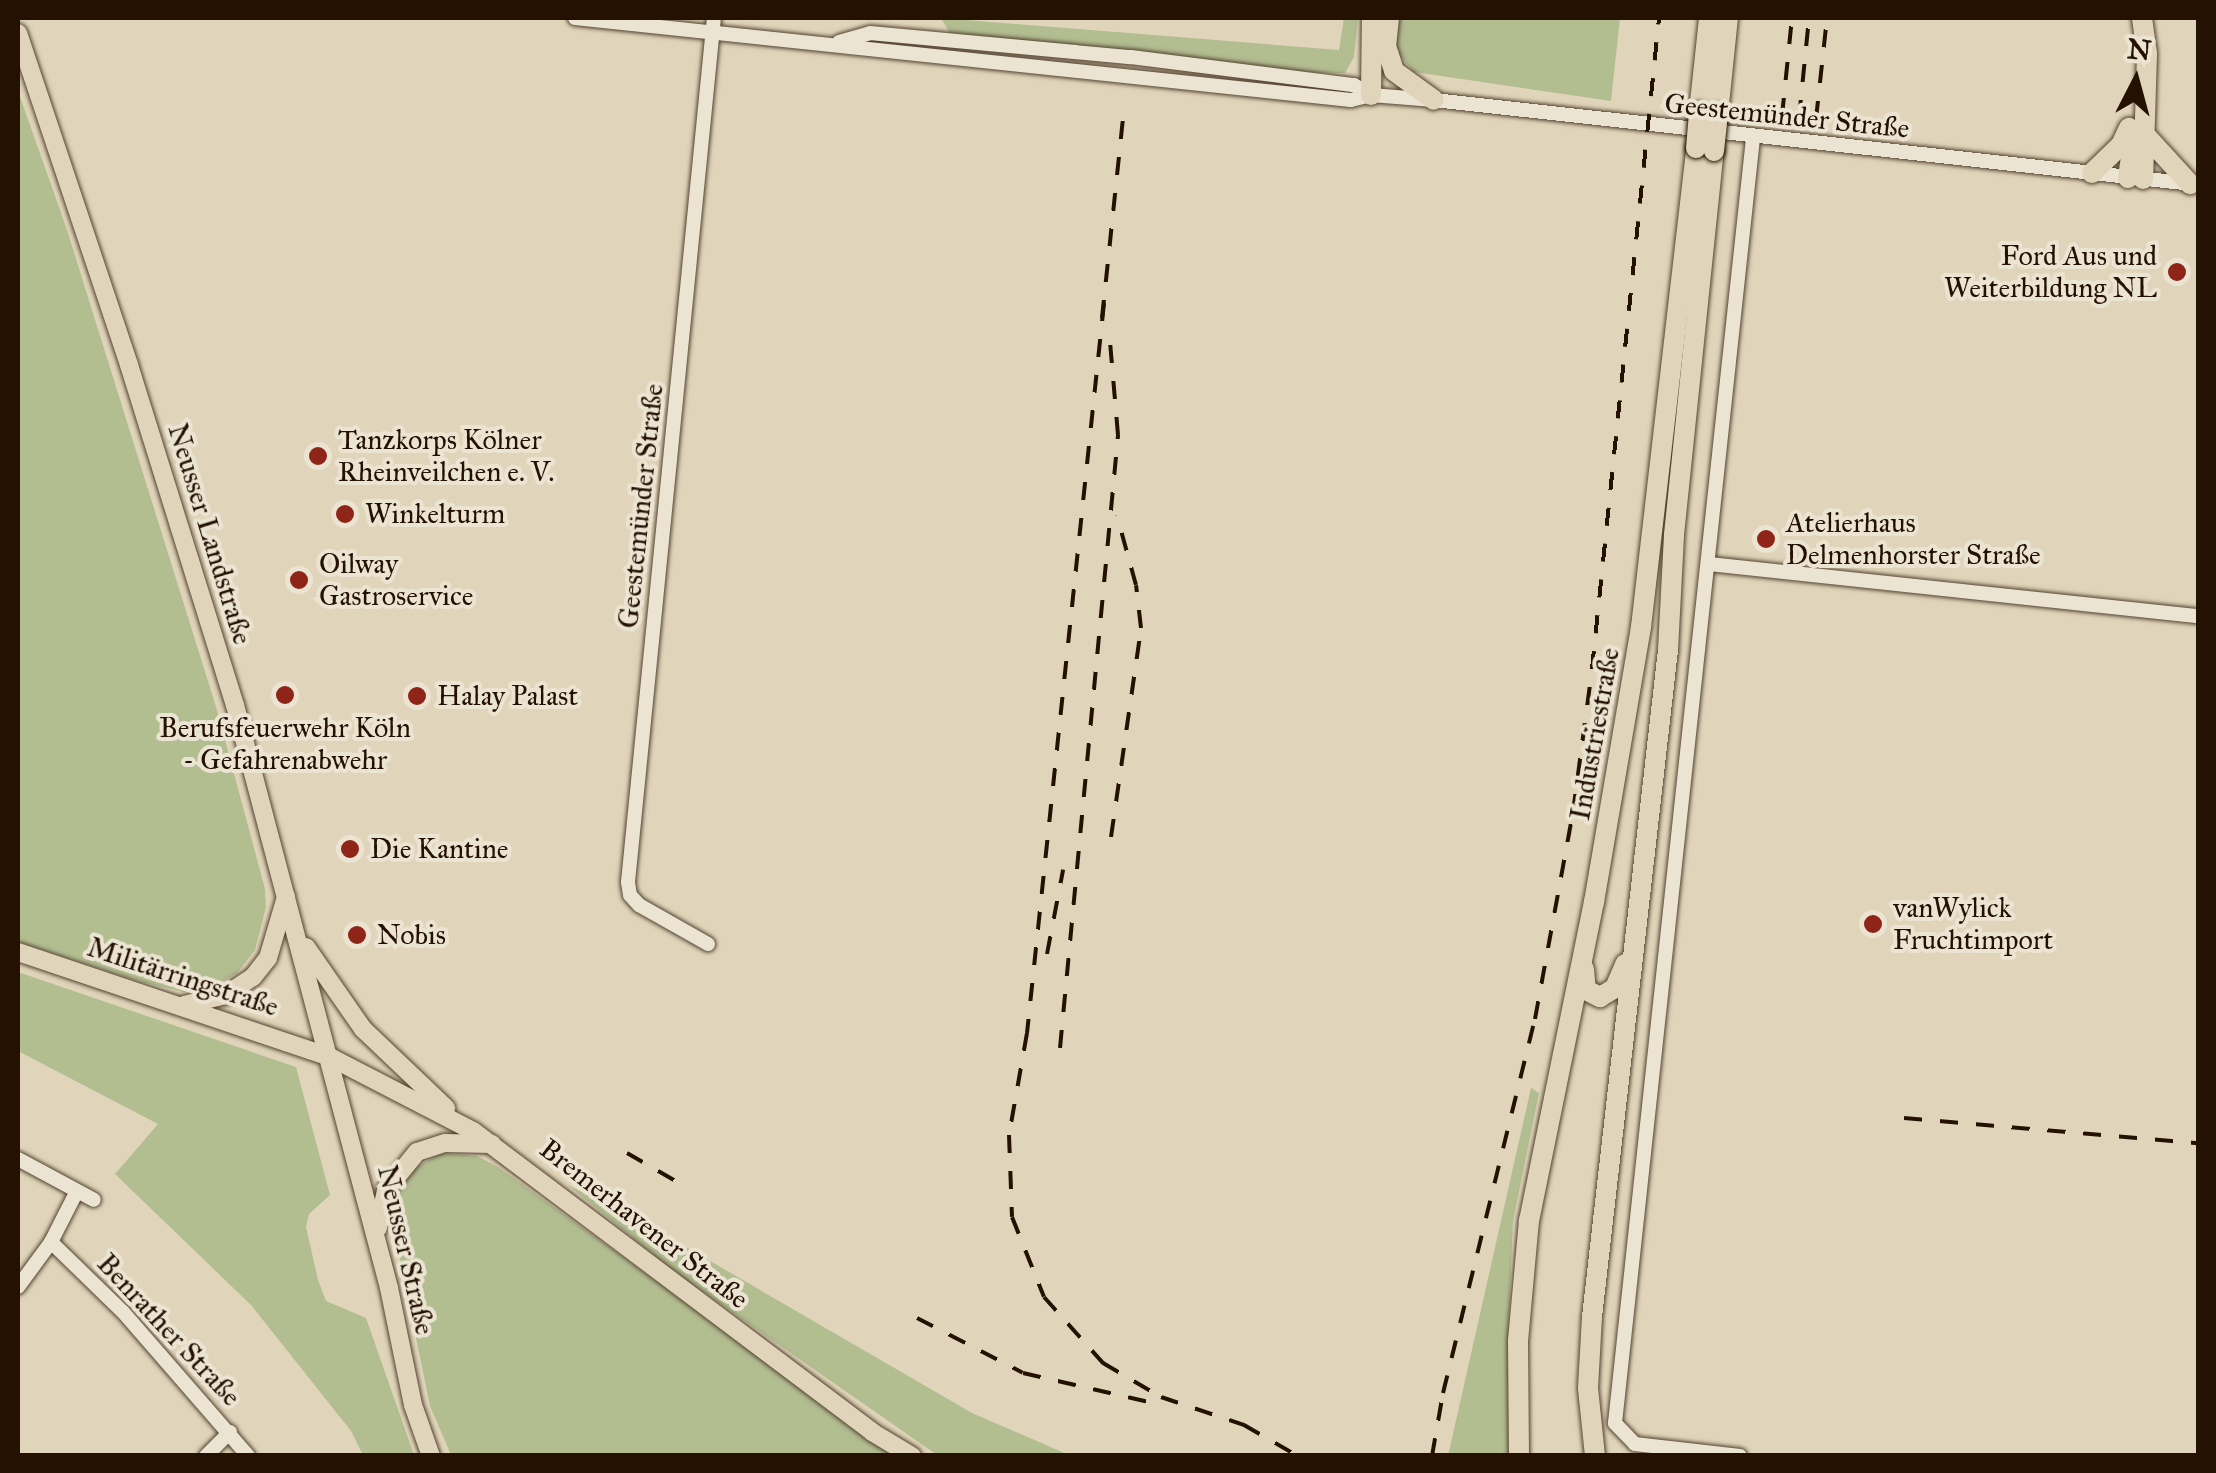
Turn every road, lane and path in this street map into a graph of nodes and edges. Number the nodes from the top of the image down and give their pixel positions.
1 (575, 18) edge
2 (1372, 18) edge
3 (1389, 18) edge
4 (1708, 18) edge
5 (1728, 18) edge
6 (1740, 18) edge
7 (2142, 18) edge
8 (714, 24) edge
9 (18, 34) edge
10 (1386, 46) junction
11 (1724, 60) junction
12 (1370, 94) junction
13 (1434, 100) junction
14 (2141, 106) junction
15 (1709, 113) junction
16 (2146, 137) junction
17 (1752, 138) junction
18 (1705, 150) junction
19 (2092, 173) junction
20 (2135, 178) junction
21 (2194, 184) edge
22 (1709, 564) junction
23 (2198, 616) edge
24 (286, 897) junction
25 (1589, 924) junction
26 (297, 934) junction
27 (1634, 939) junction
28 (708, 944) dead end
29 (18, 952) edge
30 (183, 1005) junction
31 (330, 1057) junction
32 (472, 1131) junction
33 (492, 1144) junction
34 (18, 1159) edge
35 (77, 1190) junction
36 (94, 1200) dead end
37 (376, 1237) junction
38 (51, 1242) junction
39 (18, 1286) edge
40 (230, 1432) junction
41 (206, 1456) edge
42 (248, 1456) edge
43 (431, 1456) edge
44 (912, 1456) edge
45 (1520, 1456) edge
46 (1595, 1456) edge
47 (1740, 1456) edge

1 - 8 street, Geestemünder Straße
2 - 12 highway
3 - 10 highway
4 - 15 highway, Industriestraße
5 - 11 highway, Industriestraße
6 - 11 highway
7 - 14 highway
8 - 12 street, Geestemünder Straße
8 - 28 street, Geestemünder Straße
9 - 24 main road, Neusser Landstraße
10 - 12 highway
10 - 13 highway
11 - 15 highway, Industriestraße
12 - 13 street, Geestemünder Straße
13 - 17 street, Geestemünder Straße
14 - 16 highway
14 - 19 highway
14 - 20 highway
15 - 18 highway, Industriestraße, bridge
16 - 20 highway
16 - 21 highway
17 - 19 street, Geestemünder Straße
17 - 22 street
18 - 25 highway, Industriestraße
18 - 27 highway, Industriestraße
19 - 20 street, Geestemünder Straße
20 - 21 street, Geestemünder Straße
22 - 23 street
22 - 47 street
24 - 26 main road, Neusser Landstraße
24 - 30 main road
25 - 27 highway
25 - 45 highway, Industriestraße
26 - 31 main road, Neusser Landstraße
26 - 32 main road
27 - 46 highway, Industriestraße
29 - 30 main road, Militärringstraße
30 - 31 main road, Militärringstraße
31 - 32 main road, Bremerhavener Straße
31 - 37 main road, Neusser Straße
32 - 33 main road, Bremerhavener Straße
33 - 37 main road
33 - 44 main road, Bremerhavener Straße
34 - 35 street
35 - 36 street
35 - 38 street
37 - 43 main road, Neusser Straße
38 - 39 street
38 - 40 street, Benrather Straße
40 - 41 street
40 - 42 street, Benrather Straße

